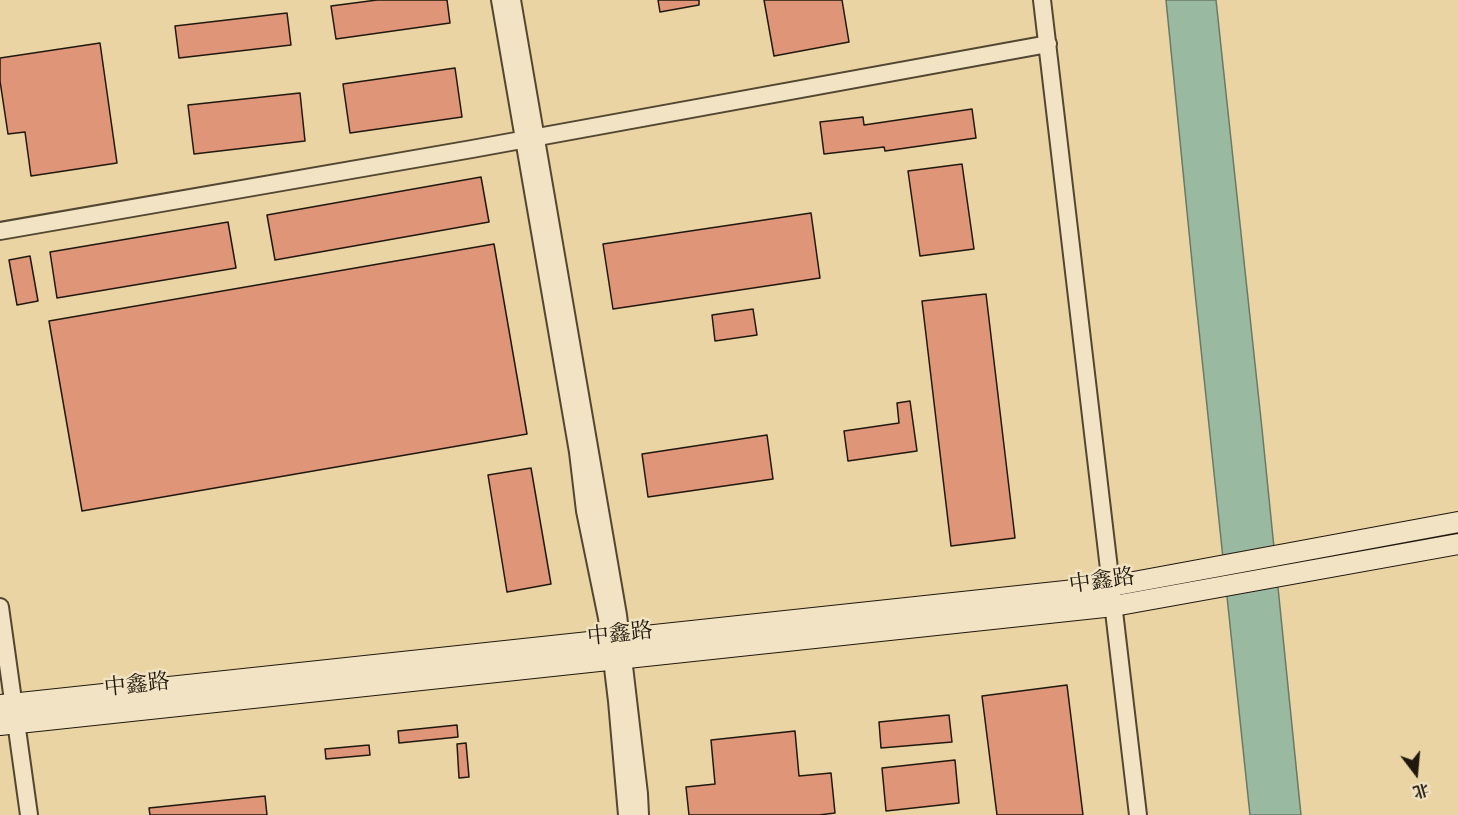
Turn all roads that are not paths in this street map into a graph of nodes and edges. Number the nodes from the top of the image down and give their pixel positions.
1 (500, 0) edge
2 (512, 0) edge
3 (1042, 0) edge
4 (1048, 45) junction
5 (530, 138) junction
6 (0, 231) edge
7 (1458, 522) edge
8 (1458, 544) edge
9 (1112, 586) junction
10 (1114, 606) junction
11 (0, 607) edge
12 (617, 650) junction
13 (7, 704) edge
14 (8, 724) edge
15 (29, 815) edge
16 (627, 815) edge
17 (640, 815) edge
18 (1138, 815) edge

1 - 5 street
2 - 5 street
3 - 4 street
4 - 5 street
4 - 9 street
5 - 6 street
5 - 12 street
7 - 9 main road, 中鑫路
8 - 10 main road, 中鑫路
9 - 10 street
9 - 12 main road, 中鑫路
10 - 12 main road, 中鑫路
10 - 18 street
11 - 13 street
12 - 13 main road, 中鑫路
12 - 14 main road, 中鑫路
12 - 16 street
12 - 17 street
13 - 14 street
14 - 15 street

